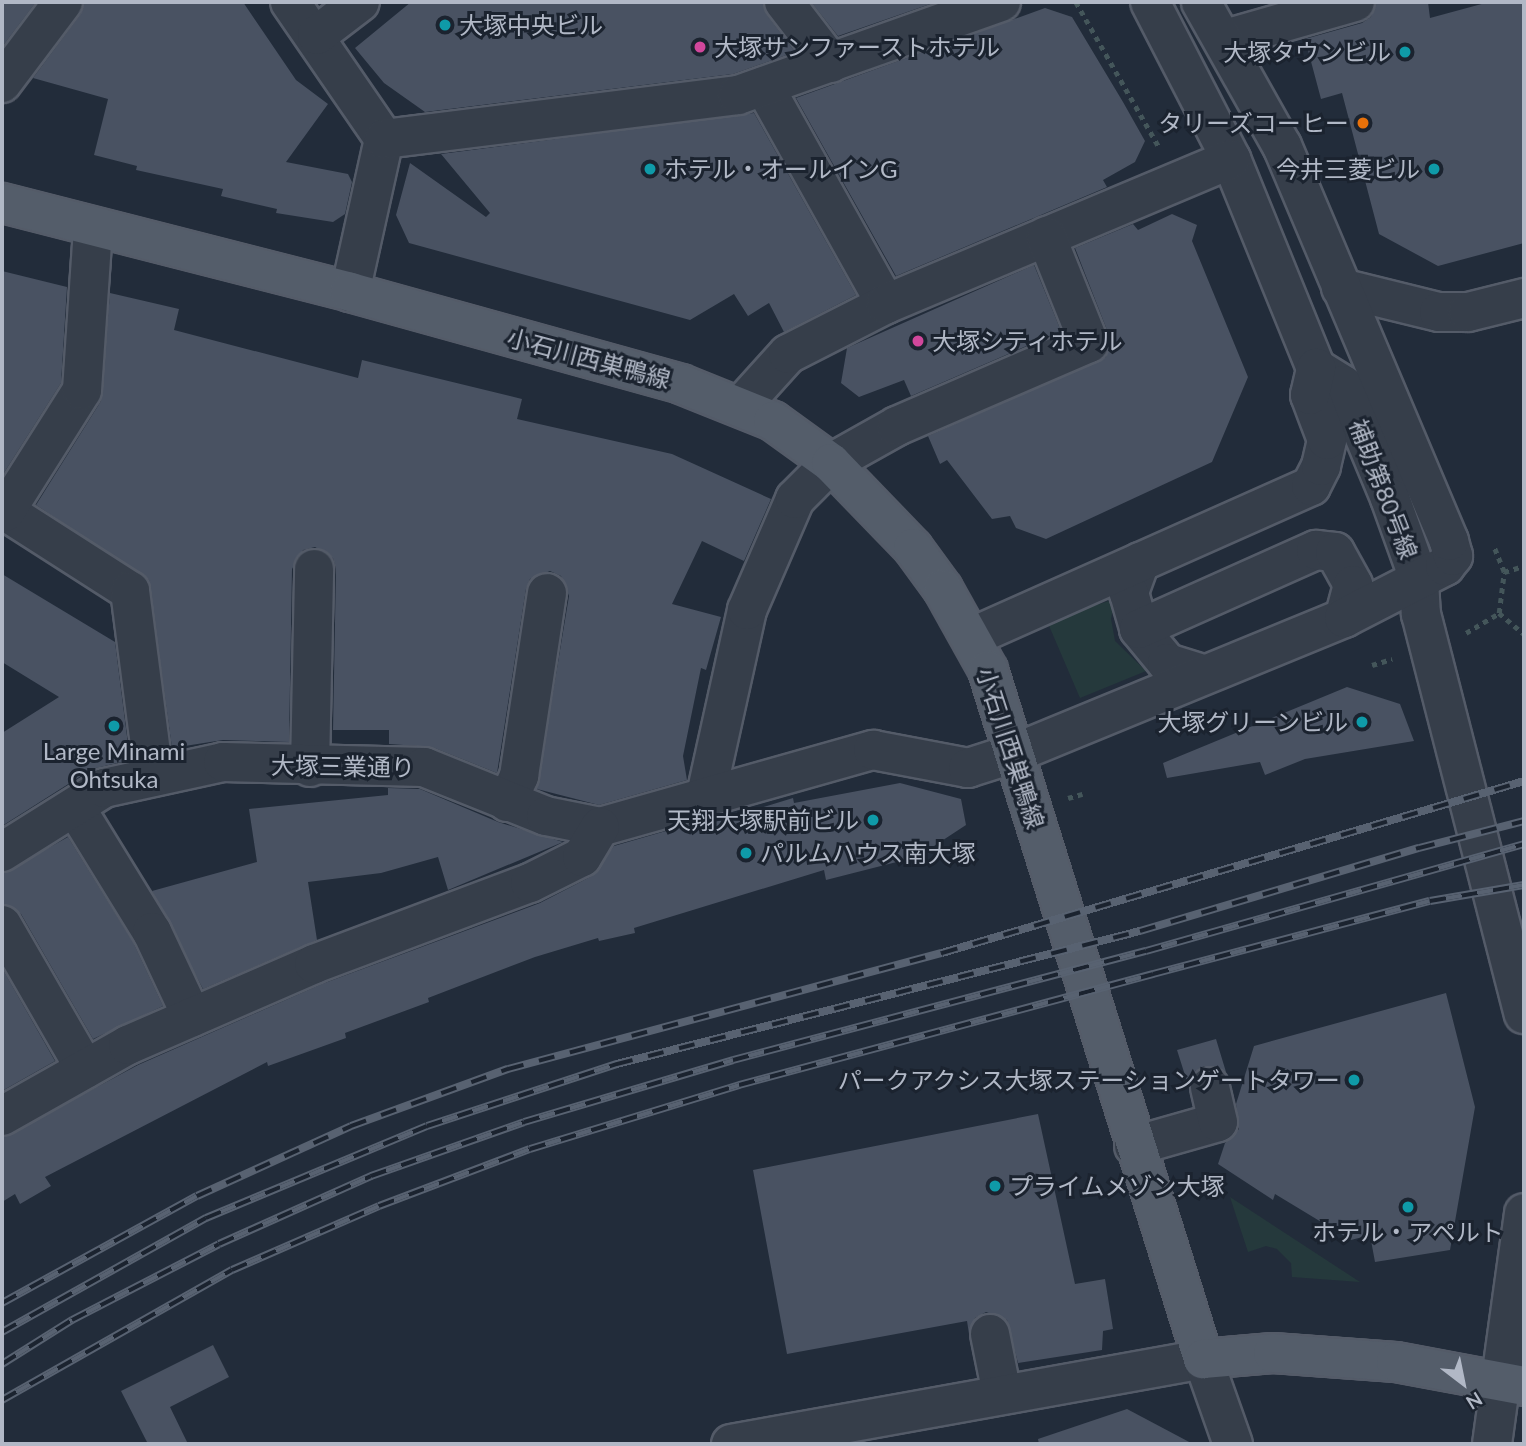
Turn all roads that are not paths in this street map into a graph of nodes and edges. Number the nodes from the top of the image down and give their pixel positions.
1 (63, 2) edge
2 (290, 2) edge
3 (360, 2) edge
4 (784, 2) edge
5 (1001, 2) edge
6 (1150, 2) edge
7 (1201, 2) edge
8 (1355, 2) edge
9 (317, 35) junction
10 (1225, 39) junction
11 (831, 63) junction
12 (2, 83) edge
13 (764, 86) junction
14 (384, 139) junction
15 (1231, 159) junction
16 (2, 203) edge
17 (93, 227) junction
18 (1046, 236) junction
19 (1341, 288) junction
20 (350, 292) junction
21 (1524, 299) edge
22 (886, 304) junction
23 (1316, 368) junction
24 (741, 406) junction
25 (831, 463) junction
26 (1311, 486) junction
27 (1391, 498) junction
28 (4, 510) edge
29 (1140, 562) junction
30 (314, 569) dead end
31 (1419, 579) junction
32 (547, 593) dead end
33 (1345, 618) junction
34 (1139, 629) junction
35 (972, 637) junction
36 (1202, 674) junction
37 (1015, 753) junction
38 (310, 767) junction
39 (154, 776) junction
40 (706, 795) junction
41 (507, 802) junction
42 (75, 807) junction
43 (600, 827) junction
44 (2, 852) edge
45 (2, 925) edge
46 (1524, 1014) edge
47 (192, 1017) junction
48 (85, 1069) junction
49 (1210, 1087) dead end
50 (2, 1116) edge
51 (1133, 1146) junction
52 (1524, 1213) edge
53 (990, 1334) dead end
54 (1203, 1359) junction
55 (1514, 1383) edge
56 (1002, 1394) junction
57 (737, 1444) edge
58 (1233, 1444) edge
59 (1492, 1444) edge

1 - 12 street
2 - 9 street
3 - 9 street
4 - 11 street
5 - 11 street
6 - 15 street
7 - 10 street
8 - 10 street
9 - 14 street
10 - 19 street
11 - 13 street
13 - 14 street
13 - 22 street
14 - 20 street
15 - 18 street
15 - 23 street
16 - 17 main road, 小石川西巣鴨線
17 - 20 main road, 小石川西巣鴨線
17 - 28 street
18 - 22 street
18 - 25 street
19 - 21 street
19 - 31 street
20 - 24 main road, 小石川西巣鴨線
22 - 24 street
23 - 26 street
23 - 27 street, 補助第80号線
24 - 25 main road, 小石川西巣鴨線
25 - 35 main road, 小石川西巣鴨線
25 - 40 street
26 - 27 street
26 - 29 street
27 - 31 street, 補助第80号線
28 - 39 street
29 - 34 street
29 - 35 street
30 - 38 street
31 - 33 street
31 - 46 street, 補助第80号線
32 - 41 street
33 - 34 street
33 - 36 street
34 - 36 street
35 - 37 main road, 小石川西巣鴨線
36 - 37 street
37 - 40 street
37 - 51 main road, 小石川西巣鴨線
38 - 39 street, 大塚三業通り
38 - 41 street, 大塚三業通り
39 - 42 street, 大塚三業通り
40 - 43 street
41 - 43 street, 大塚三業通り
42 - 44 street, 大塚三業通り
42 - 47 street
43 - 47 street
45 - 48 street
47 - 48 street
48 - 50 street
49 - 51 street
51 - 54 main road, 小石川西巣鴨線
52 - 55 street
53 - 56 street
54 - 55 main road
54 - 56 street
54 - 58 street
55 - 59 street
56 - 57 street

